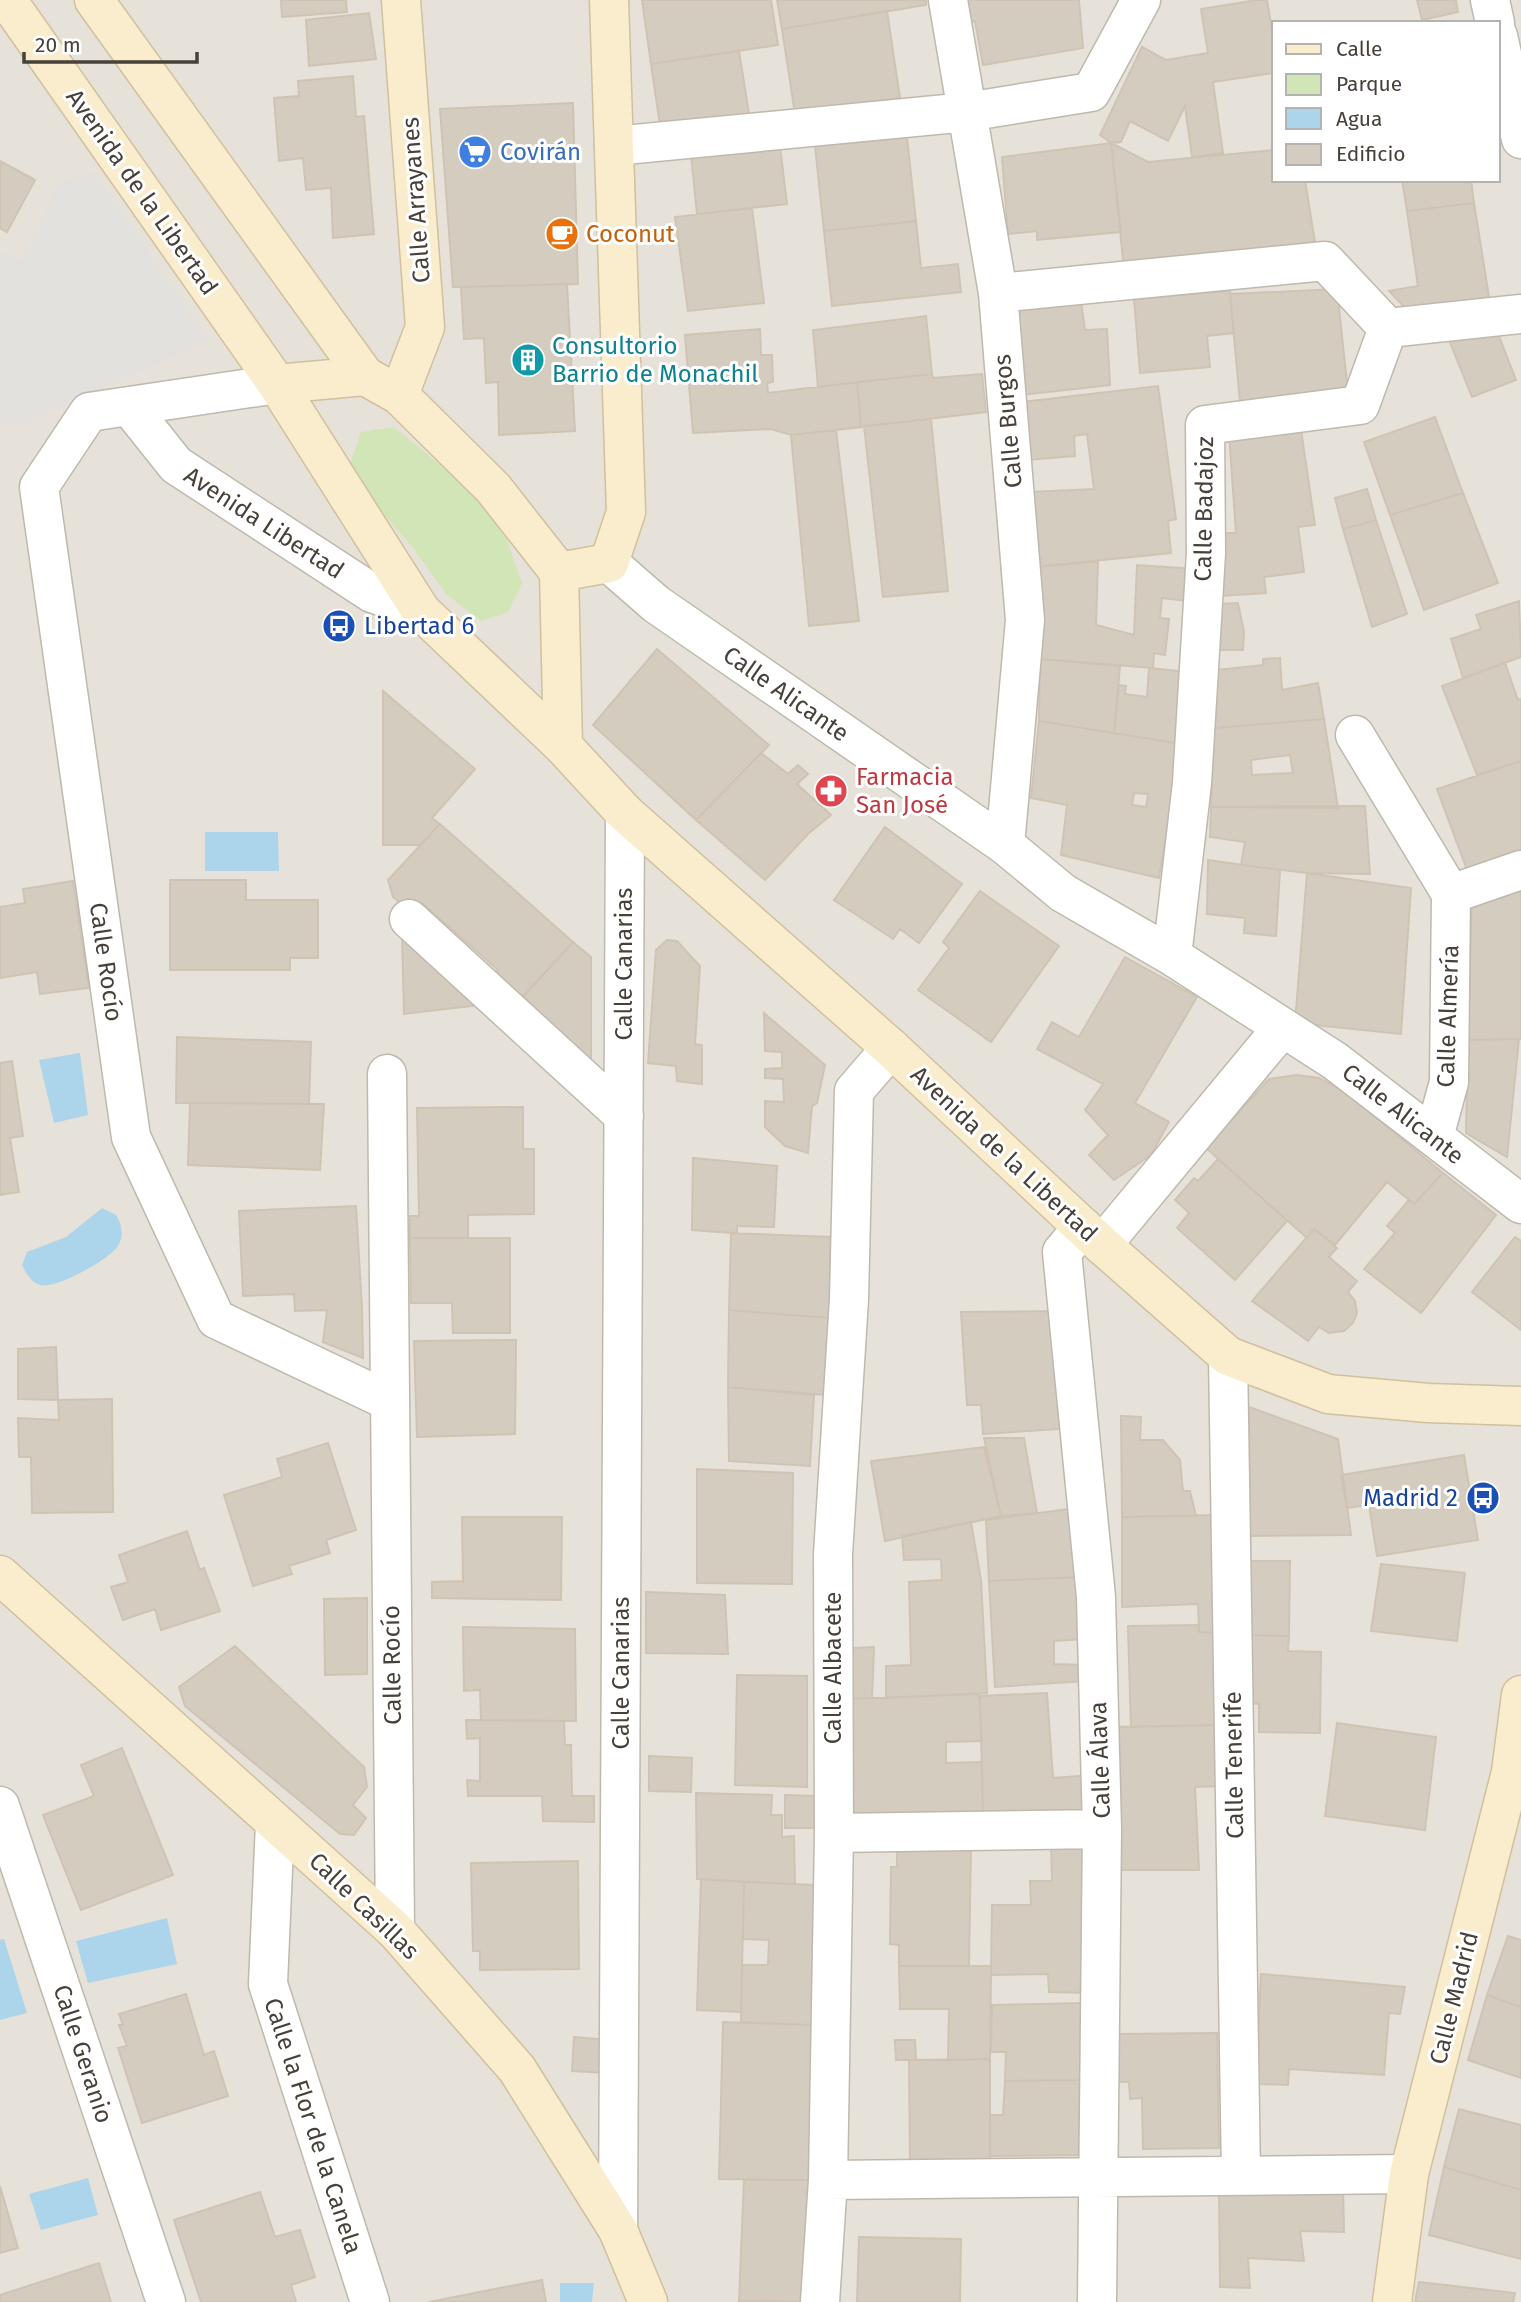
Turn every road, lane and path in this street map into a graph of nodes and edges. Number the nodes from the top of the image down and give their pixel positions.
1 (7, 0) edge
2 (94, 0) edge
3 (401, 0) edge
4 (609, 0) edge
5 (948, 0) edge
6 (1141, 0) edge
7 (1490, 0) edge
8 (1495, 21) edge
9 (1500, 46) edge
10 (967, 112) junction
11 (1521, 139) edge
12 (614, 146) junction
13 (998, 293) junction
14 (1521, 314) edge
15 (1388, 328) junction
16 (365, 376) junction
17 (277, 384) junction
18 (399, 395) junction
19 (129, 406) junction
20 (609, 563) junction
21 (559, 572) junction
22 (421, 611) junction
23 (1355, 735) dead end
24 (563, 746) junction
25 (625, 813) junction
26 (1005, 845) junction
27 (1521, 870) edge
28 (1451, 894) junction
29 (409, 919) dead end
30 (1172, 956) junction
31 (1282, 1028) junction
32 (891, 1048) junction
33 (387, 1074) dead end
34 (624, 1116) junction
35 (1434, 1138) junction
36 (1521, 1204) edge
37 (1092, 1236) junction
38 (1228, 1356) junction
39 (390, 1401) junction
40 (1521, 1406) edge
41 (0, 1576) edge
42 (1521, 1695) edge
43 (0, 1806) edge
44 (275, 1823) junction
45 (1102, 1829) junction
46 (834, 1833) junction
47 (395, 1930) junction
48 (1409, 2174) junction
49 (1241, 2175) junction
50 (1100, 2176) junction
51 (828, 2180) junction
52 (618, 2230) junction
53 (166, 2302) edge
54 (370, 2302) edge
55 (648, 2302) edge
56 (820, 2302) edge
57 (1097, 2302) edge
58 (1392, 2302) edge

1 - 17 street, Avenida de la Libertad
2 - 16 street
3 - 18 street, Calle Arrayanes
4 - 12 street
5 - 10 street, Calle Burgos
6 - 10 street
7 - 8 street
9 - 11 street
10 - 12 street
10 - 13 street, Calle Burgos
12 - 20 street
13 - 15 street
13 - 26 street, Calle Burgos
14 - 15 street
15 - 30 street, Calle Badajoz
16 - 17 street
16 - 18 street
17 - 19 street
17 - 22 street, Avenida de la Libertad
18 - 21 street
19 - 22 street, Avenida Libertad
19 - 39 street, Calle Rocío
20 - 21 street
20 - 26 street, Calle Alicante
21 - 24 street
22 - 24 street, Avenida de la Libertad
23 - 28 street
24 - 25 street, Avenida de la Libertad
25 - 32 street, Avenida de la Libertad
25 - 34 street, Calle Canarias
26 - 30 street, Calle Alicante
27 - 28 street
28 - 35 street, Calle Almería
29 - 34 street
30 - 31 street, Calle Alicante
31 - 35 street, Calle Alicante
31 - 37 street
32 - 37 street, Avenida de la Libertad
32 - 46 street, Calle Albacete
33 - 39 street, Calle Rocío
34 - 52 street, Calle Canarias
35 - 36 street, Calle Alicante
37 - 38 street, Avenida de la Libertad
37 - 45 street, Calle Álava
38 - 40 street, Avenida de la Libertad
38 - 49 street, Calle Tenerife
39 - 47 street, Calle Rocío
41 - 44 street, Calle Casillas
42 - 48 street, Calle Madrid
43 - 53 street, Calle Geranio
44 - 47 street, Calle Casillas
44 - 54 street, Calle la Flor de la Canela
45 - 46 street
45 - 50 street, Calle Álava
46 - 51 street, Calle Albacete
47 - 52 street, Calle Casillas
48 - 49 street
48 - 58 street, Calle Madrid
49 - 50 street
50 - 51 street
50 - 57 street, Calle Álava
51 - 56 street, Calle Albacete
52 - 55 street, Calle Casillas

